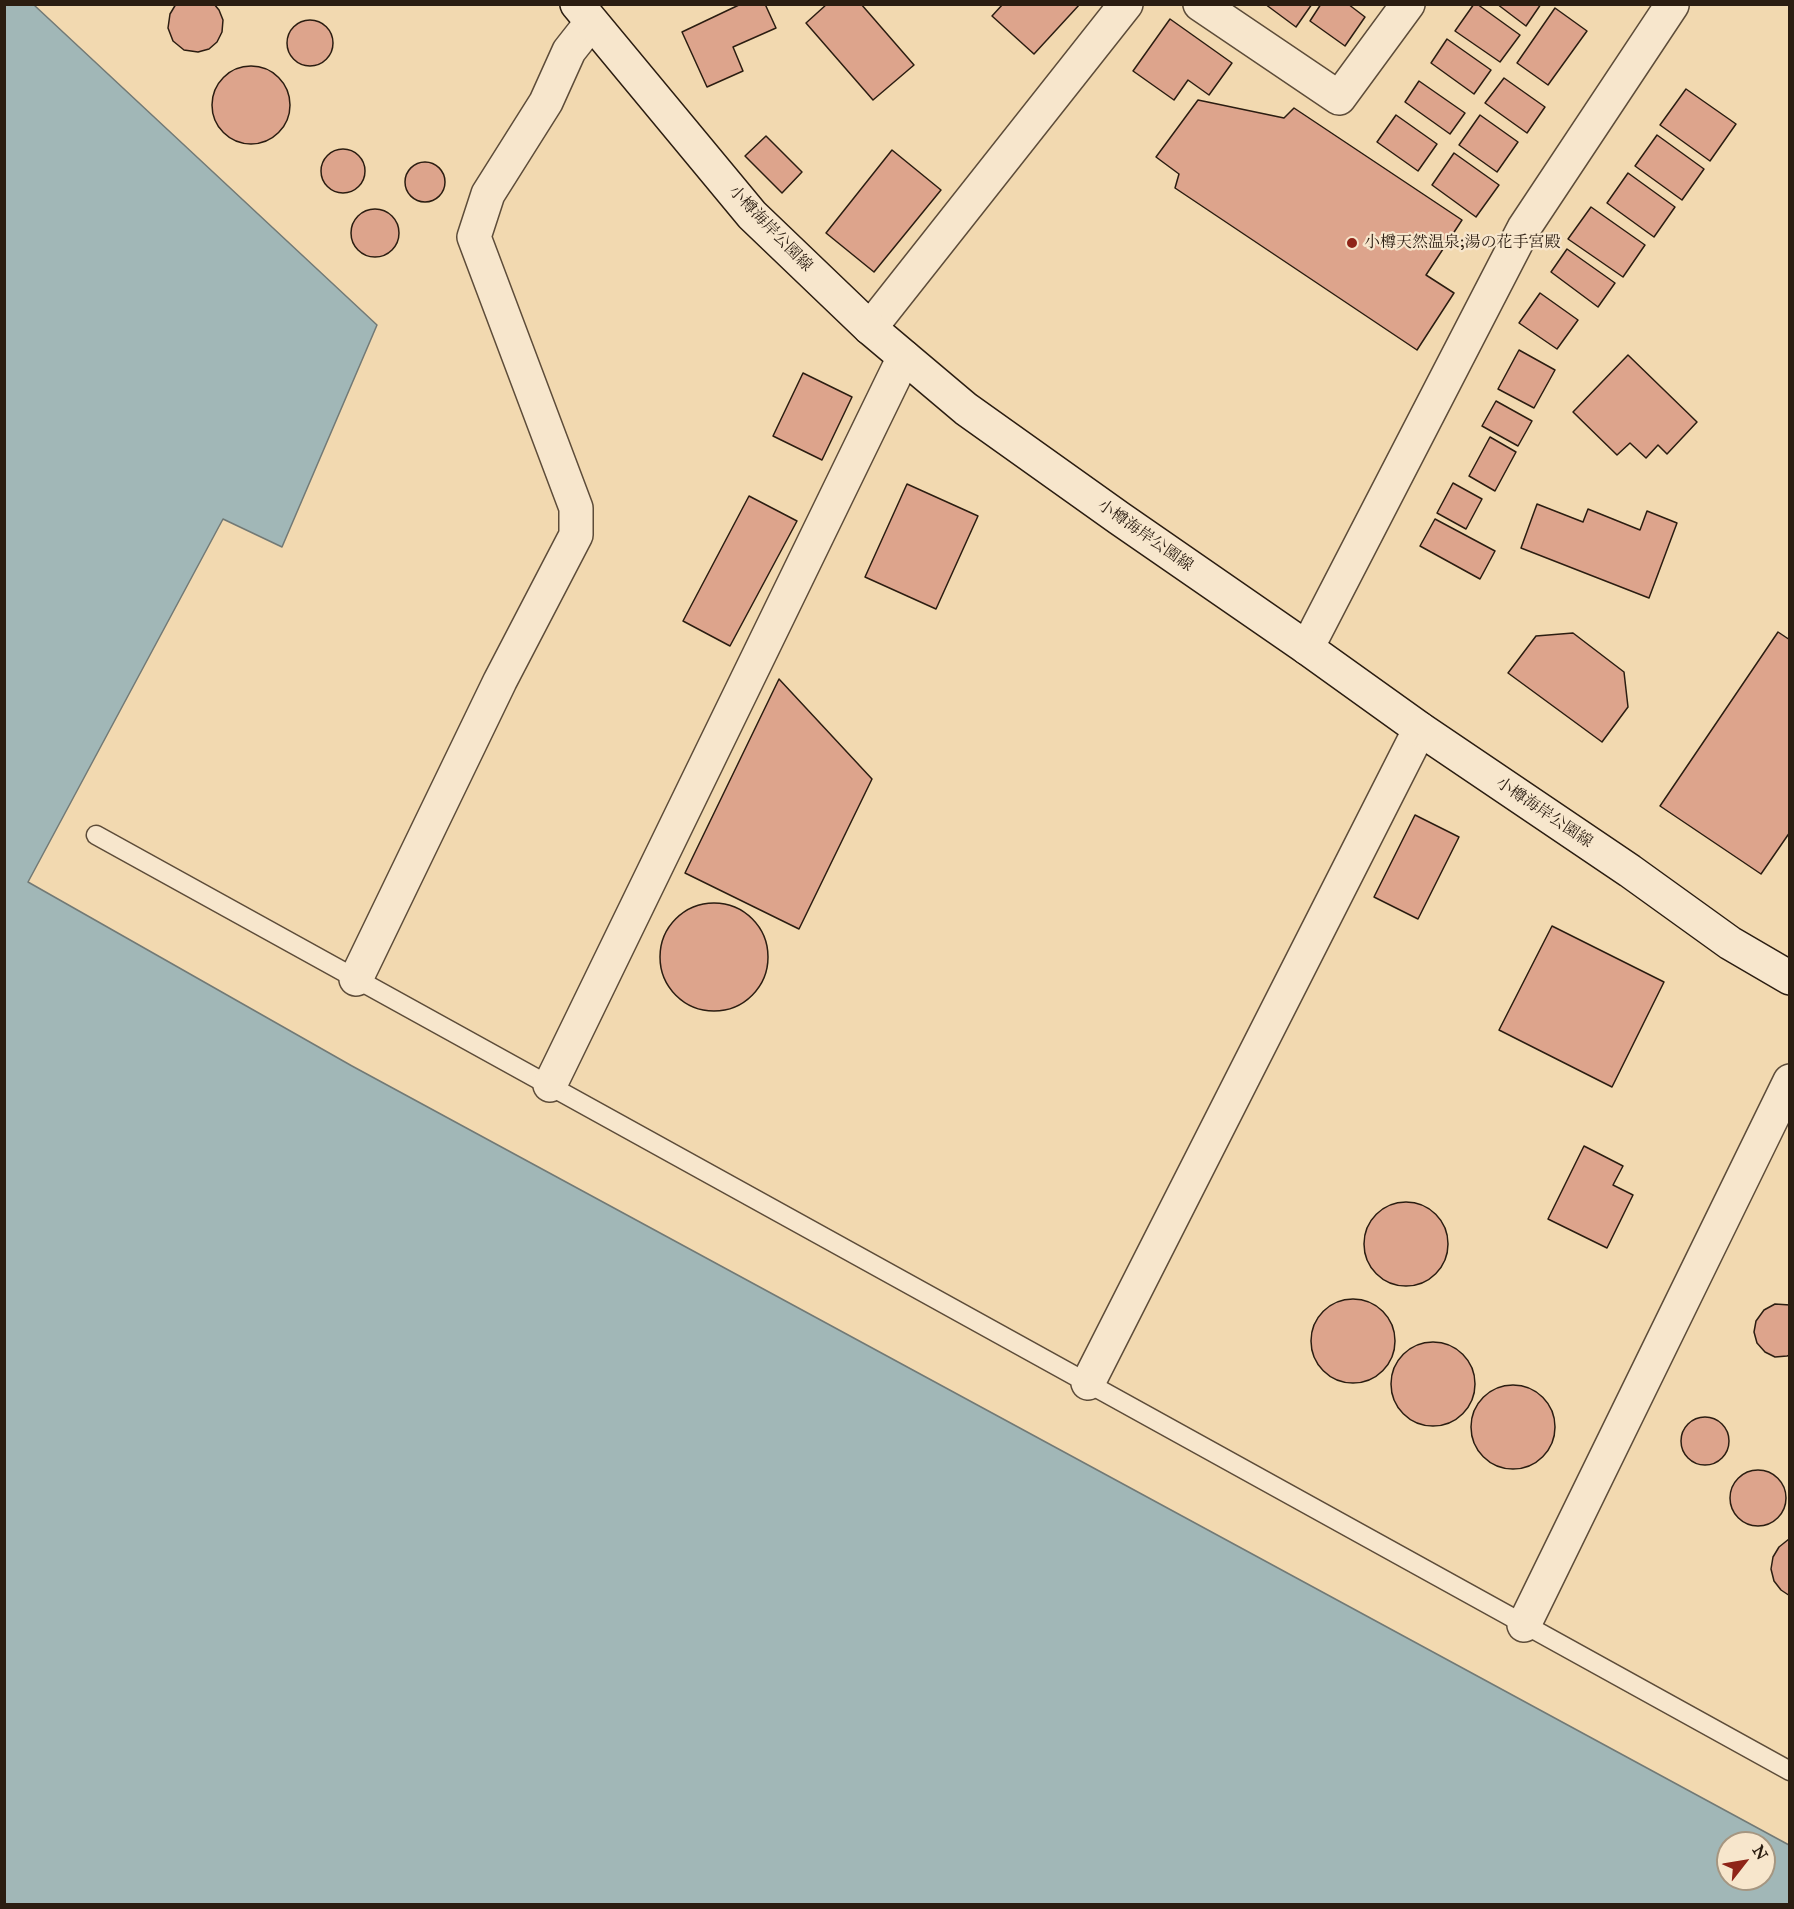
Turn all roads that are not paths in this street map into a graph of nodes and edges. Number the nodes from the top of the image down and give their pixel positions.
1 (1126, 4) edge
2 (1200, 4) edge
3 (1408, 4) edge
4 (1670, 4) edge
5 (584, 14) edge
6 (870, 328) junction
7 (904, 357) junction
8 (1307, 648) junction
9 (1420, 729) junction
10 (96, 835) dead end
11 (1790, 978) edge
12 (356, 979) junction
13 (1790, 1081) edge
14 (550, 1085) junction
15 (1088, 1383) junction
16 (1524, 1625) junction
17 (1790, 1772) edge

1 - 6 street
2 - 3 street
4 - 8 street
5 - 6 street, 小樽海岸公園線
5 - 12 street
6 - 7 street, 小樽海岸公園線
7 - 8 street, 小樽海岸公園線
7 - 14 street
8 - 9 street, 小樽海岸公園線
9 - 11 street, 小樽海岸公園線
9 - 15 street
10 - 12 lane
12 - 14 lane
13 - 16 street
14 - 15 lane
15 - 16 lane
16 - 17 lane

